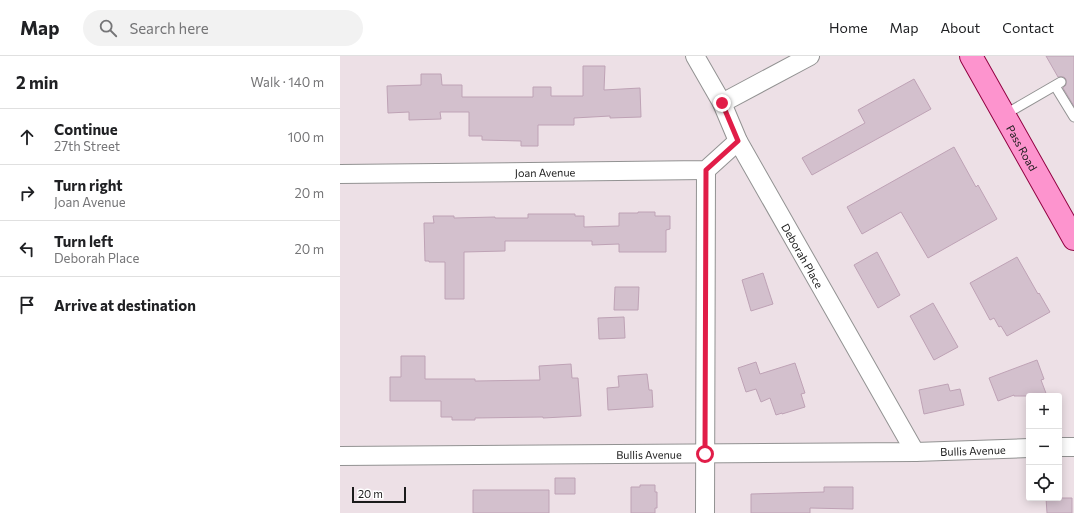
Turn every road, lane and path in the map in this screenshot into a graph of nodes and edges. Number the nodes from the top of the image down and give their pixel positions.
1 (695, 56) edge
2 (810, 56) edge
3 (970, 56) edge
4 (722, 103) junction
5 (1072, 111) edge
6 (1004, 115) junction
7 (738, 141) junction
8 (706, 170) junction
9 (340, 174) edge
10 (1074, 239) edge
11 (1062, 447) edge
12 (1074, 447) edge
13 (1026, 448) edge
14 (915, 452) junction
15 (705, 454) junction
16 (340, 456) edge
17 (705, 513) edge

1 - 4 street, Deborah Place
2 - 4 street
3 - 6 main road, Pass Road
4 - 7 street, Deborah Place
5 - 6 lane
6 - 10 main road, Pass Road
7 - 8 street
7 - 14 street, Deborah Place
8 - 9 street, Joan Avenue
8 - 15 street
11 - 12 street
13 - 14 street, Bullis Avenue
14 - 15 street, Bullis Avenue
15 - 16 street, Bullis Avenue
15 - 17 street

